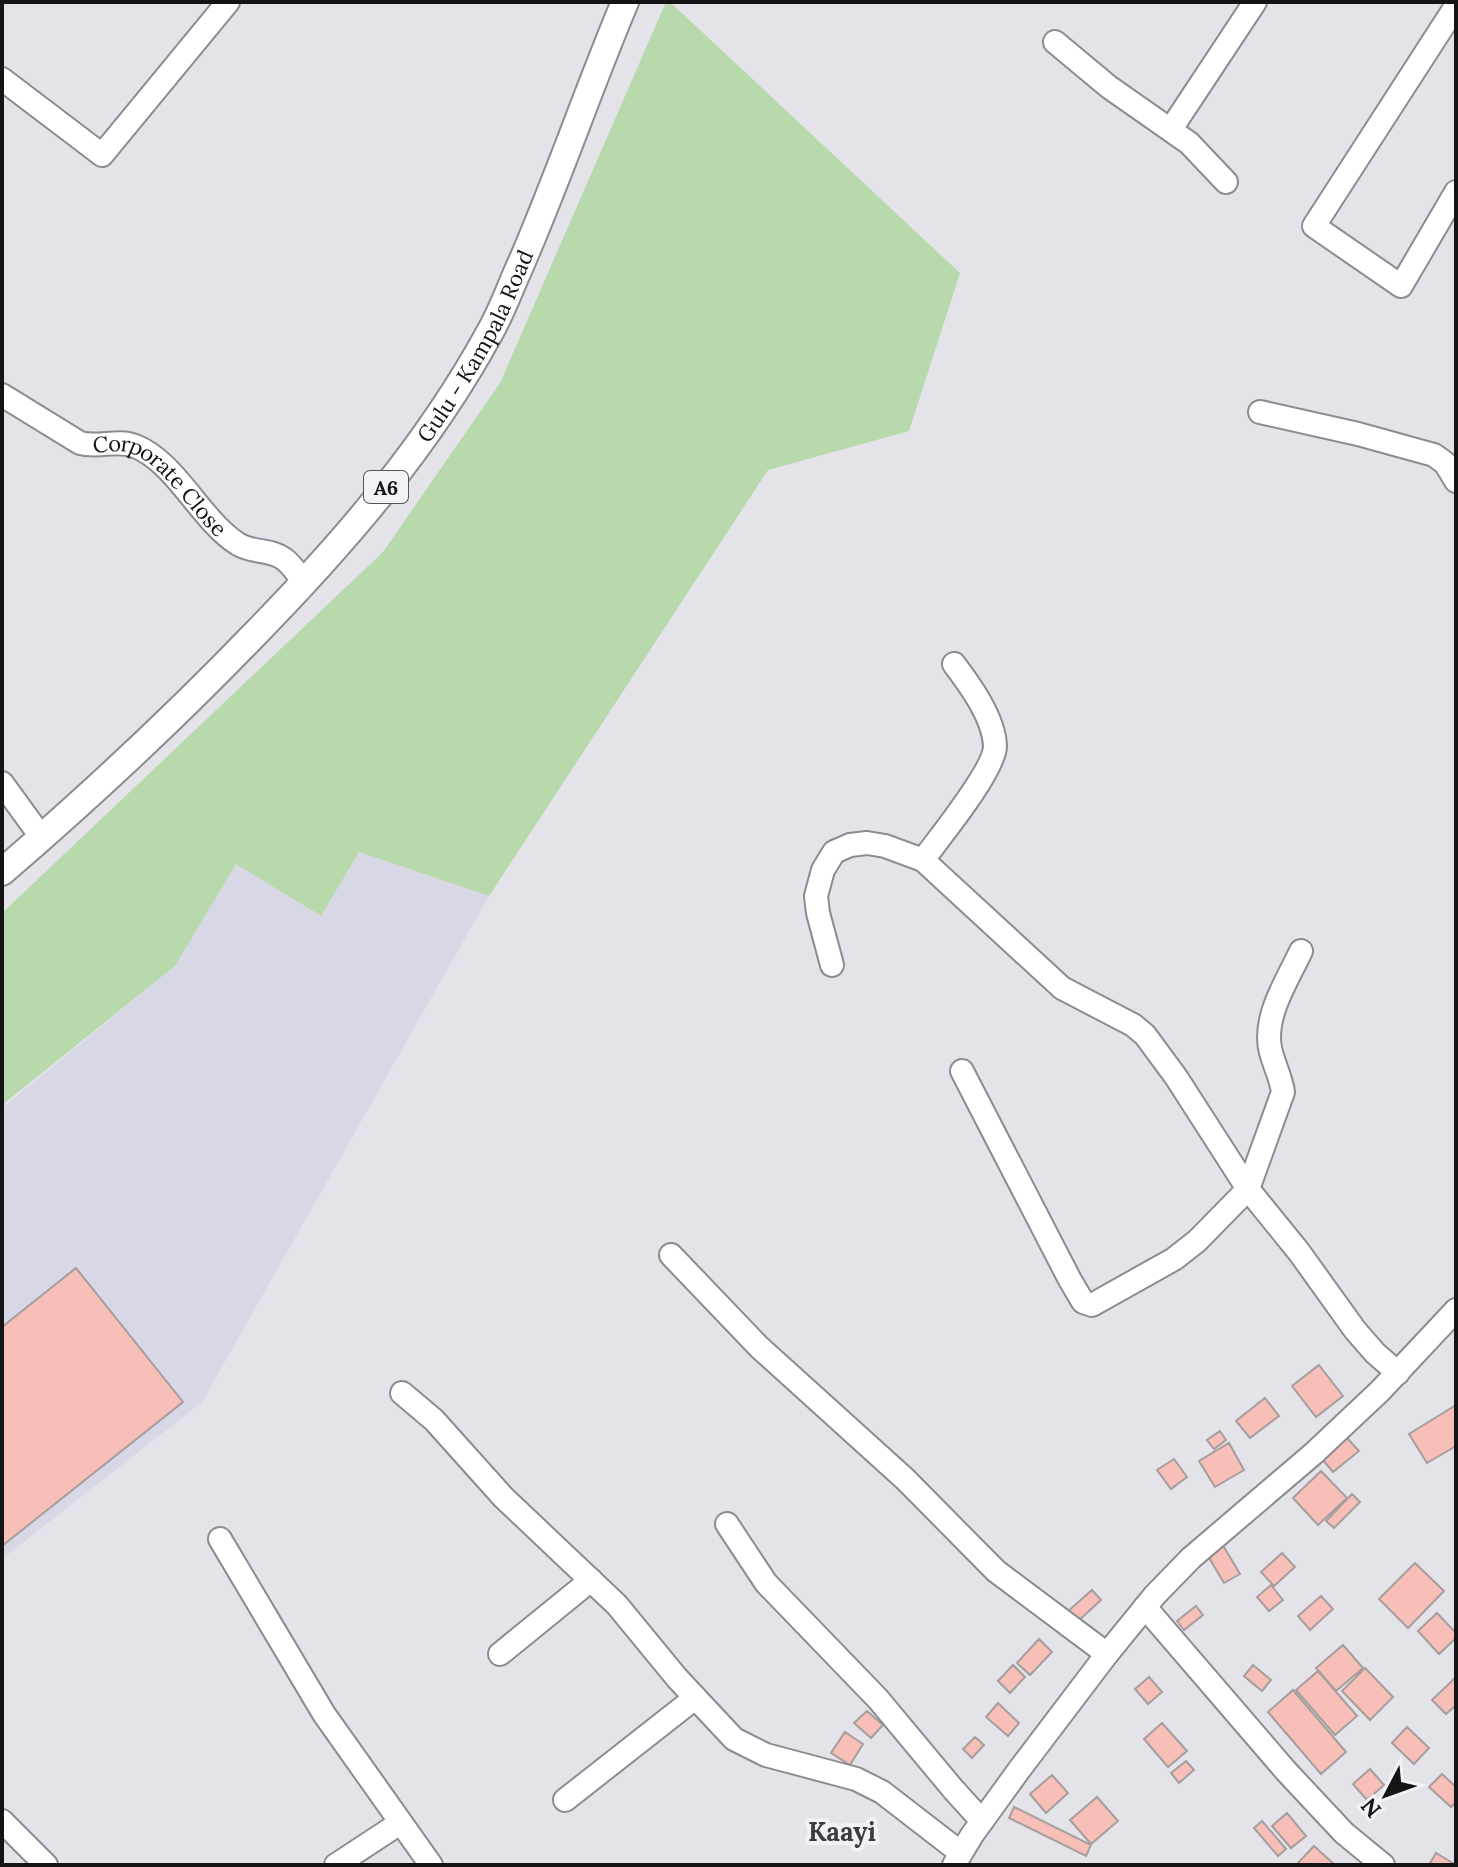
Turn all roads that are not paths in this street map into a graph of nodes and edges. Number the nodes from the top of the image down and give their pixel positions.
1 (228, 2) edge
2 (625, 2) edge
3 (1255, 2) edge
4 (1456, 6) edge
5 (1055, 42) dead end
6 (2, 79) edge
7 (1171, 129) junction
8 (1226, 182) dead end
9 (1456, 192) edge
10 (2, 395) edge
11 (1260, 412) dead end
12 (1456, 481) edge
13 (299, 590) junction
14 (954, 664) dead end
15 (2, 783) edge
16 (42, 838) junction
17 (923, 860) junction
18 (2, 872) edge
19 (1301, 951) dead end
20 (832, 965) dead end
21 (962, 1071) dead end
22 (1248, 1189) junction
23 (671, 1255) dead end
24 (1456, 1310) edge
25 (1398, 1373) junction
26 (402, 1393) dead end
27 (727, 1524) dead end
28 (220, 1539) dead end
29 (591, 1580) junction
30 (1145, 1607) junction
31 (500, 1654) dead end
32 (1107, 1654) junction
33 (695, 1698) junction
34 (565, 1800) dead end
35 (2, 1821) edge
36 (982, 1821) junction
37 (400, 1823) junction
38 (957, 1859) edge
39 (46, 1865) edge
40 (336, 1865) edge
41 (431, 1865) edge
42 (1383, 1865) edge

1 - 6 street
2 - 13 main road, Gulu - Kampala Road / A6
3 - 7 street
4 - 9 street
5 - 7 street
7 - 8 street
10 - 13 street, Corporate Close
11 - 12 street
13 - 16 main road, Gulu - Kampala Road / A6
14 - 17 street
15 - 16 street
16 - 18 main road, Gulu - Kampala Road / A6
17 - 20 street
17 - 22 street
19 - 22 street
21 - 22 street
22 - 25 street
23 - 32 street
24 - 25 street
25 - 30 street
26 - 29 street
27 - 36 street
28 - 37 street
29 - 31 street
29 - 33 street
30 - 32 street
30 - 42 street
32 - 36 street
33 - 34 street
33 - 38 street
35 - 39 street
36 - 38 street
37 - 40 street
37 - 41 street

